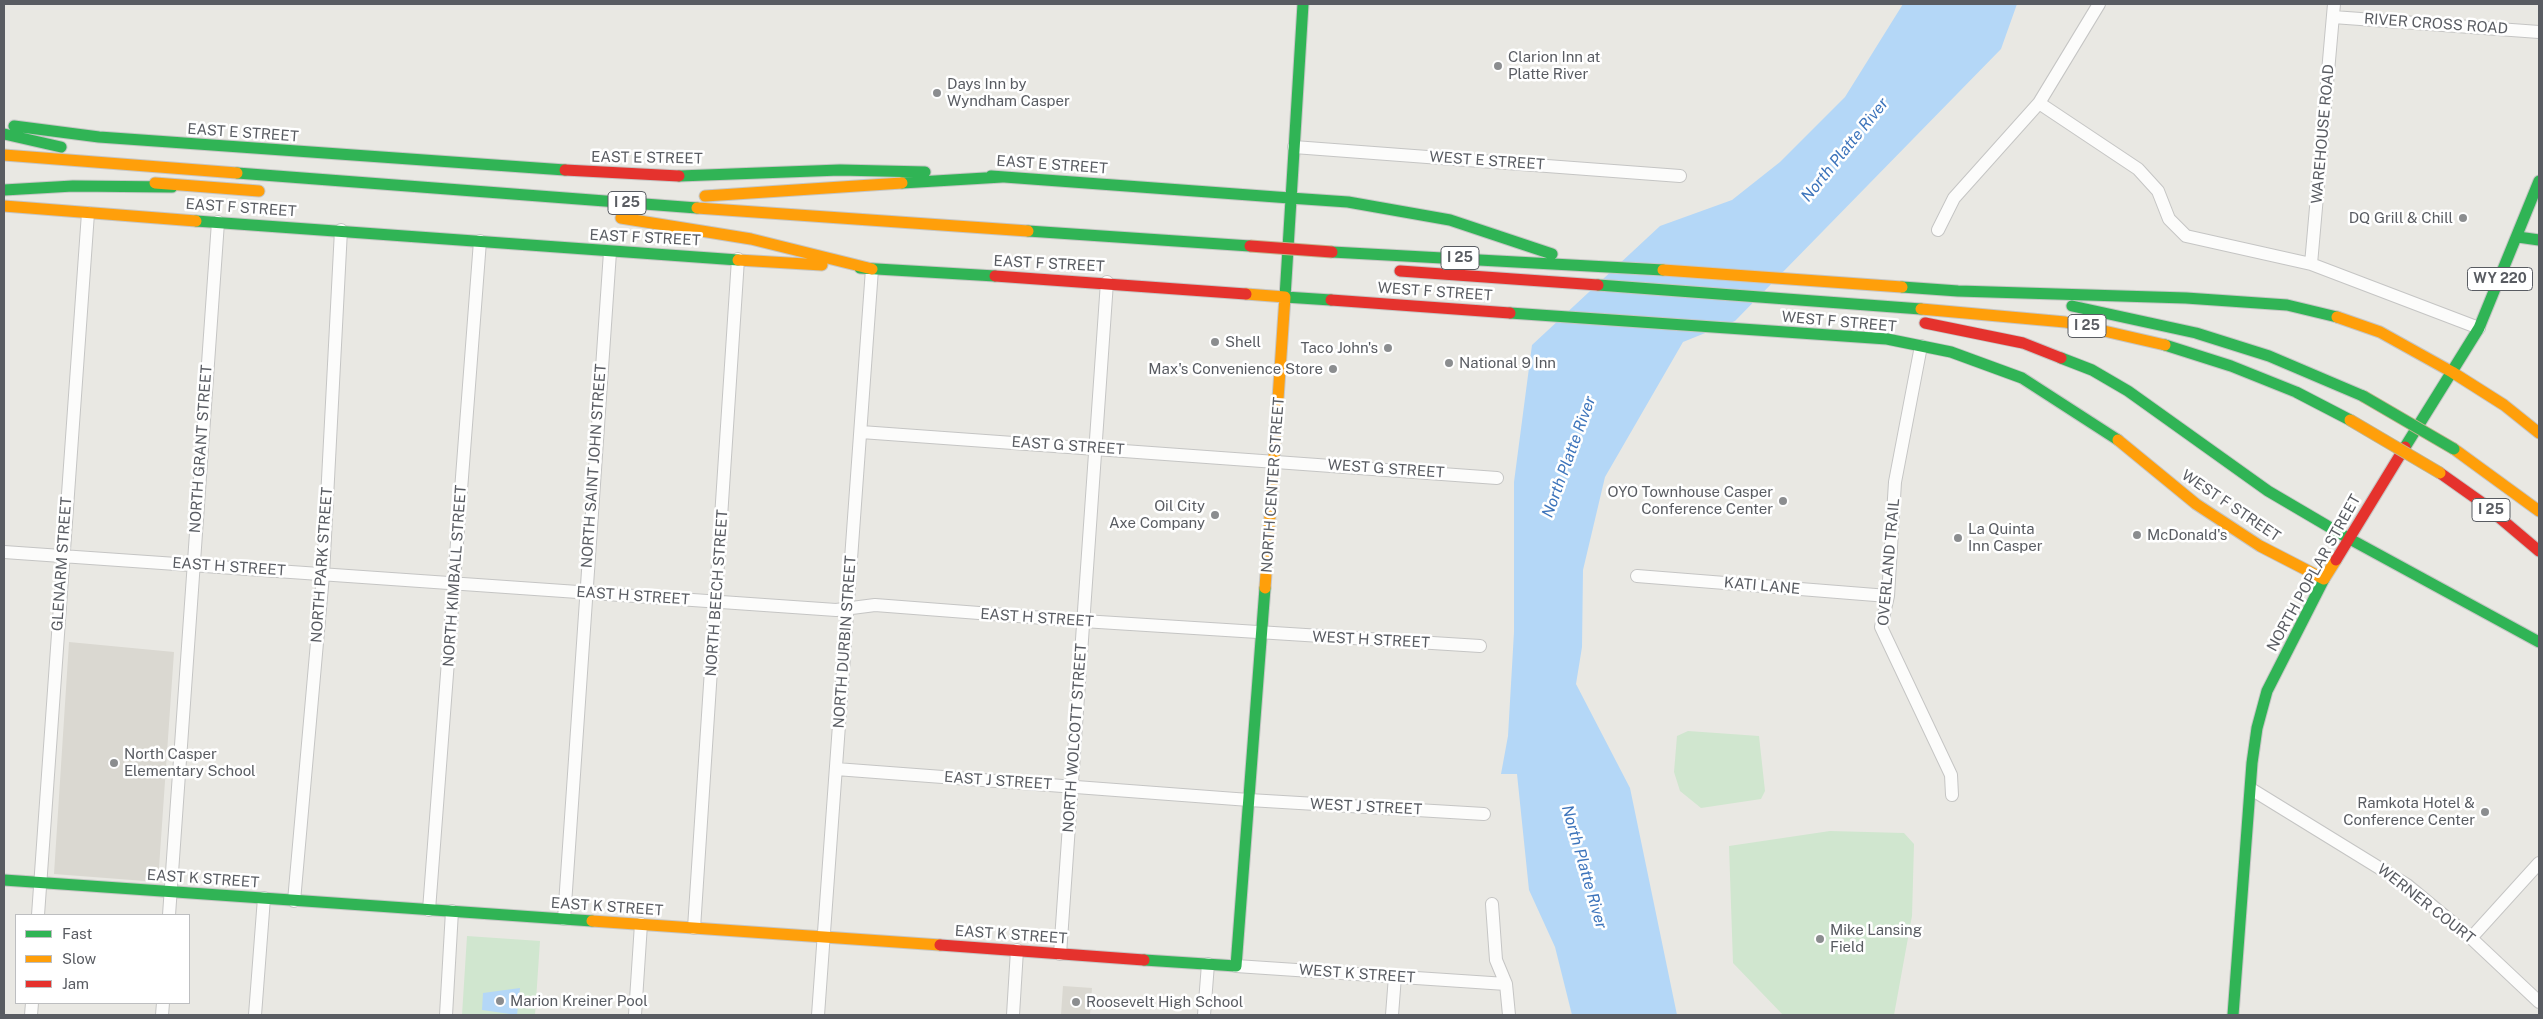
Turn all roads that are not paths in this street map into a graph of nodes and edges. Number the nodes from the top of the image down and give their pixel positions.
1 (1303, 4) edge
2 (2099, 4) edge
3 (2334, 10) edge
4 (2539, 32) edge
5 (2040, 103) junction
6 (4, 125) edge
7 (4, 134) edge
8 (1294, 147) junction
9 (4, 155) edge
10 (205, 171) junction
11 (52, 175) dead end
12 (1002, 176) junction
13 (1680, 176) dead end
14 (2539, 181) edge
15 (205, 187) junction
16 (4, 190) edge
17 (274, 192) dead end
18 (1290, 198) junction
19 (621, 203) junction
20 (4, 206) edge
21 (88, 213) junction
22 (218, 222) junction
23 (748, 226) dead end
24 (342, 230) junction
25 (1938, 230) dead end
26 (2518, 237) junction
27 (2539, 240) edge
28 (480, 241) junction
29 (610, 252) junction
30 (738, 259) junction
31 (1276, 263) dead end
32 (1303, 264) dead end
33 (1588, 264) junction
34 (2311, 264) junction
35 (872, 269) junction
36 (1390, 270) dead end
37 (1107, 282) junction
38 (1958, 291) junction
39 (1285, 297) junction
40 (1808, 302) junction
41 (2479, 328) junction
42 (1921, 346) junction
43 (2452, 372) junction
44 (860, 432) junction
45 (2539, 433) edge
46 (1095, 448) junction
47 (1275, 460) junction
48 (1497, 478) dead end
49 (2539, 512) edge
50 (2348, 538) junction
51 (2539, 551) edge
52 (4, 552) edge
53 (62, 556) junction
54 (193, 564) junction
55 (323, 574) junction
56 (1638, 576) dead end
57 (2324, 579) junction
58 (455, 583) junction
59 (585, 593) junction
60 (1888, 596) junction
61 (716, 602) junction
62 (848, 608) junction
63 (1083, 621) junction
64 (1262, 634) junction
65 (2539, 642) edge
66 (1480, 646) dead end
67 (836, 768) junction
68 (1072, 786) junction
69 (2251, 789) junction
70 (1952, 795) dead end
71 (1249, 800) junction
72 (1484, 814) dead end
73 (2539, 863) edge
74 (4, 880) edge
75 (40, 883) junction
76 (170, 892) junction
77 (264, 898) junction
78 (294, 900) junction
79 (1492, 904) dead end
80 (430, 910) junction
81 (452, 911) junction
82 (38, 914) edge
83 (169, 914) edge
84 (564, 919) junction
85 (641, 924) junction
86 (694, 928) junction
87 (824, 937) junction
88 (2471, 938) junction
89 (1017, 950) junction
90 (1060, 954) junction
91 (1208, 964) junction
92 (1236, 966) junction
93 (1395, 976) junction
94 (1506, 984) junction
95 (2539, 1002) edge
96 (255, 1015) edge
97 (446, 1015) edge
98 (635, 1015) edge
99 (818, 1015) edge
100 (1012, 1015) edge
101 (1204, 1015) edge
102 (1392, 1015) edge
103 (1509, 1015) edge
104 (2233, 1015) edge

1 - 8 main road, NORTH CENTER STREET
2 - 5 street
3 - 4 street, RIVER CROSS ROAD
3 - 34 street, WAREHOUSE ROAD
5 - 25 street
5 - 34 street
6 - 12 main road, EAST E STREET
7 - 10 main road
8 - 13 street, WEST E STREET
8 - 18 main road, NORTH CENTER STREET
9 - 10 main road, I 25
10 - 19 main road, I 25
11 - 15 main road
12 - 18 main road, EAST E STREET
12 - 19 main road
14 - 26 main road, NORTH POPLAR STREET / WY 220
15 - 16 main road
15 - 17 main road
18 - 33 main road, EAST E STREET
18 - 39 main road, NORTH CENTER STREET
19 - 33 main road, I 25, bridge
20 - 21 main road, EAST F STREET
21 - 22 main road, EAST F STREET
21 - 53 street, GLENARM STREET
22 - 24 main road, EAST F STREET
22 - 54 street, NORTH GRANT STREET
23 - 35 main road, I 25
24 - 28 main road, EAST F STREET
24 - 55 street, NORTH PARK STREET
26 - 27 main road
26 - 41 main road, NORTH POPLAR STREET / WY 220
28 - 29 main road, EAST F STREET
28 - 58 street, NORTH KIMBALL STREET
29 - 30 main road, EAST F STREET
29 - 59 street, NORTH SAINT JOHN STREET
30 - 35 main road, EAST F STREET
30 - 61 street, NORTH BEECH STREET
31 - 32 main road
33 - 38 main road, I 25
34 - 41 street
35 - 37 main road, EAST F STREET
35 - 44 street, NORTH DURBIN STREET
36 - 40 main road, I 25
37 - 39 main road, EAST F STREET
37 - 46 street, NORTH WOLCOTT STREET
38 - 43 main road
38 - 49 main road, I 25, bridge
39 - 42 main road, WEST F STREET
39 - 47 main road, NORTH CENTER STREET
40 - 50 main road
40 - 51 main road, I 25, bridge
41 - 43 main road, NORTH POPLAR STREET / WY 220
42 - 57 main road, WEST F STREET
42 - 60 street, OVERLAND TRAIL
43 - 45 main road
43 - 50 main road, NORTH POPLAR STREET / WY 220
44 - 46 street, EAST G STREET
44 - 62 street, NORTH DURBIN STREET
46 - 47 street, EAST G STREET
46 - 63 street, NORTH WOLCOTT STREET
47 - 48 street, WEST G STREET
47 - 64 main road, NORTH CENTER STREET
50 - 57 main road, NORTH POPLAR STREET
50 - 65 main road
52 - 53 street, EAST H STREET
53 - 54 street, EAST H STREET
53 - 75 street, GLENARM STREET
54 - 55 street, EAST H STREET
54 - 76 street, NORTH GRANT STREET
55 - 58 street, EAST H STREET
55 - 78 street, NORTH PARK STREET
56 - 60 street, KATI LANE
57 - 69 main road, NORTH POPLAR STREET
58 - 59 street, EAST H STREET
58 - 80 street, NORTH KIMBALL STREET
59 - 61 street, EAST H STREET
59 - 84 street, NORTH SAINT JOHN STREET
60 - 70 street, OVERLAND TRAIL
61 - 62 street, EAST H STREET
61 - 86 street, NORTH BEECH STREET
62 - 63 street, EAST H STREET
62 - 67 street, NORTH DURBIN STREET
63 - 64 street, EAST H STREET
63 - 68 street, NORTH WOLCOTT STREET
64 - 66 street, WEST H STREET
64 - 71 main road, NORTH CENTER STREET
67 - 68 street, EAST J STREET
67 - 87 street, NORTH DURBIN STREET
68 - 71 street, EAST J STREET
68 - 90 street, NORTH WOLCOTT STREET
69 - 88 street, WERNER COURT
69 - 104 main road, NORTH POPLAR STREET
71 - 72 street, WEST J STREET
71 - 92 main road, NORTH CENTER STREET
73 - 88 street
74 - 75 main road, EAST K STREET
75 - 76 main road, EAST K STREET
75 - 82 street, GLENARM STREET
76 - 77 main road, EAST K STREET
76 - 83 street, NORTH GRANT STREET
77 - 78 main road, EAST K STREET
77 - 96 street
78 - 80 main road, EAST K STREET
79 - 94 street
80 - 81 main road, EAST K STREET
81 - 84 main road, EAST K STREET
81 - 97 street
84 - 85 main road, EAST K STREET
85 - 86 main road, EAST K STREET
85 - 98 street
86 - 87 main road, EAST K STREET
87 - 89 main road, EAST K STREET
87 - 99 street, NORTH DURBIN STREET
88 - 95 street, WERNER COURT
89 - 90 main road, EAST K STREET
89 - 100 street
90 - 91 main road, EAST K STREET
91 - 92 main road, WEST K STREET
91 - 101 street
92 - 93 street, WEST K STREET
93 - 94 street, WEST K STREET
93 - 102 street
94 - 103 street

